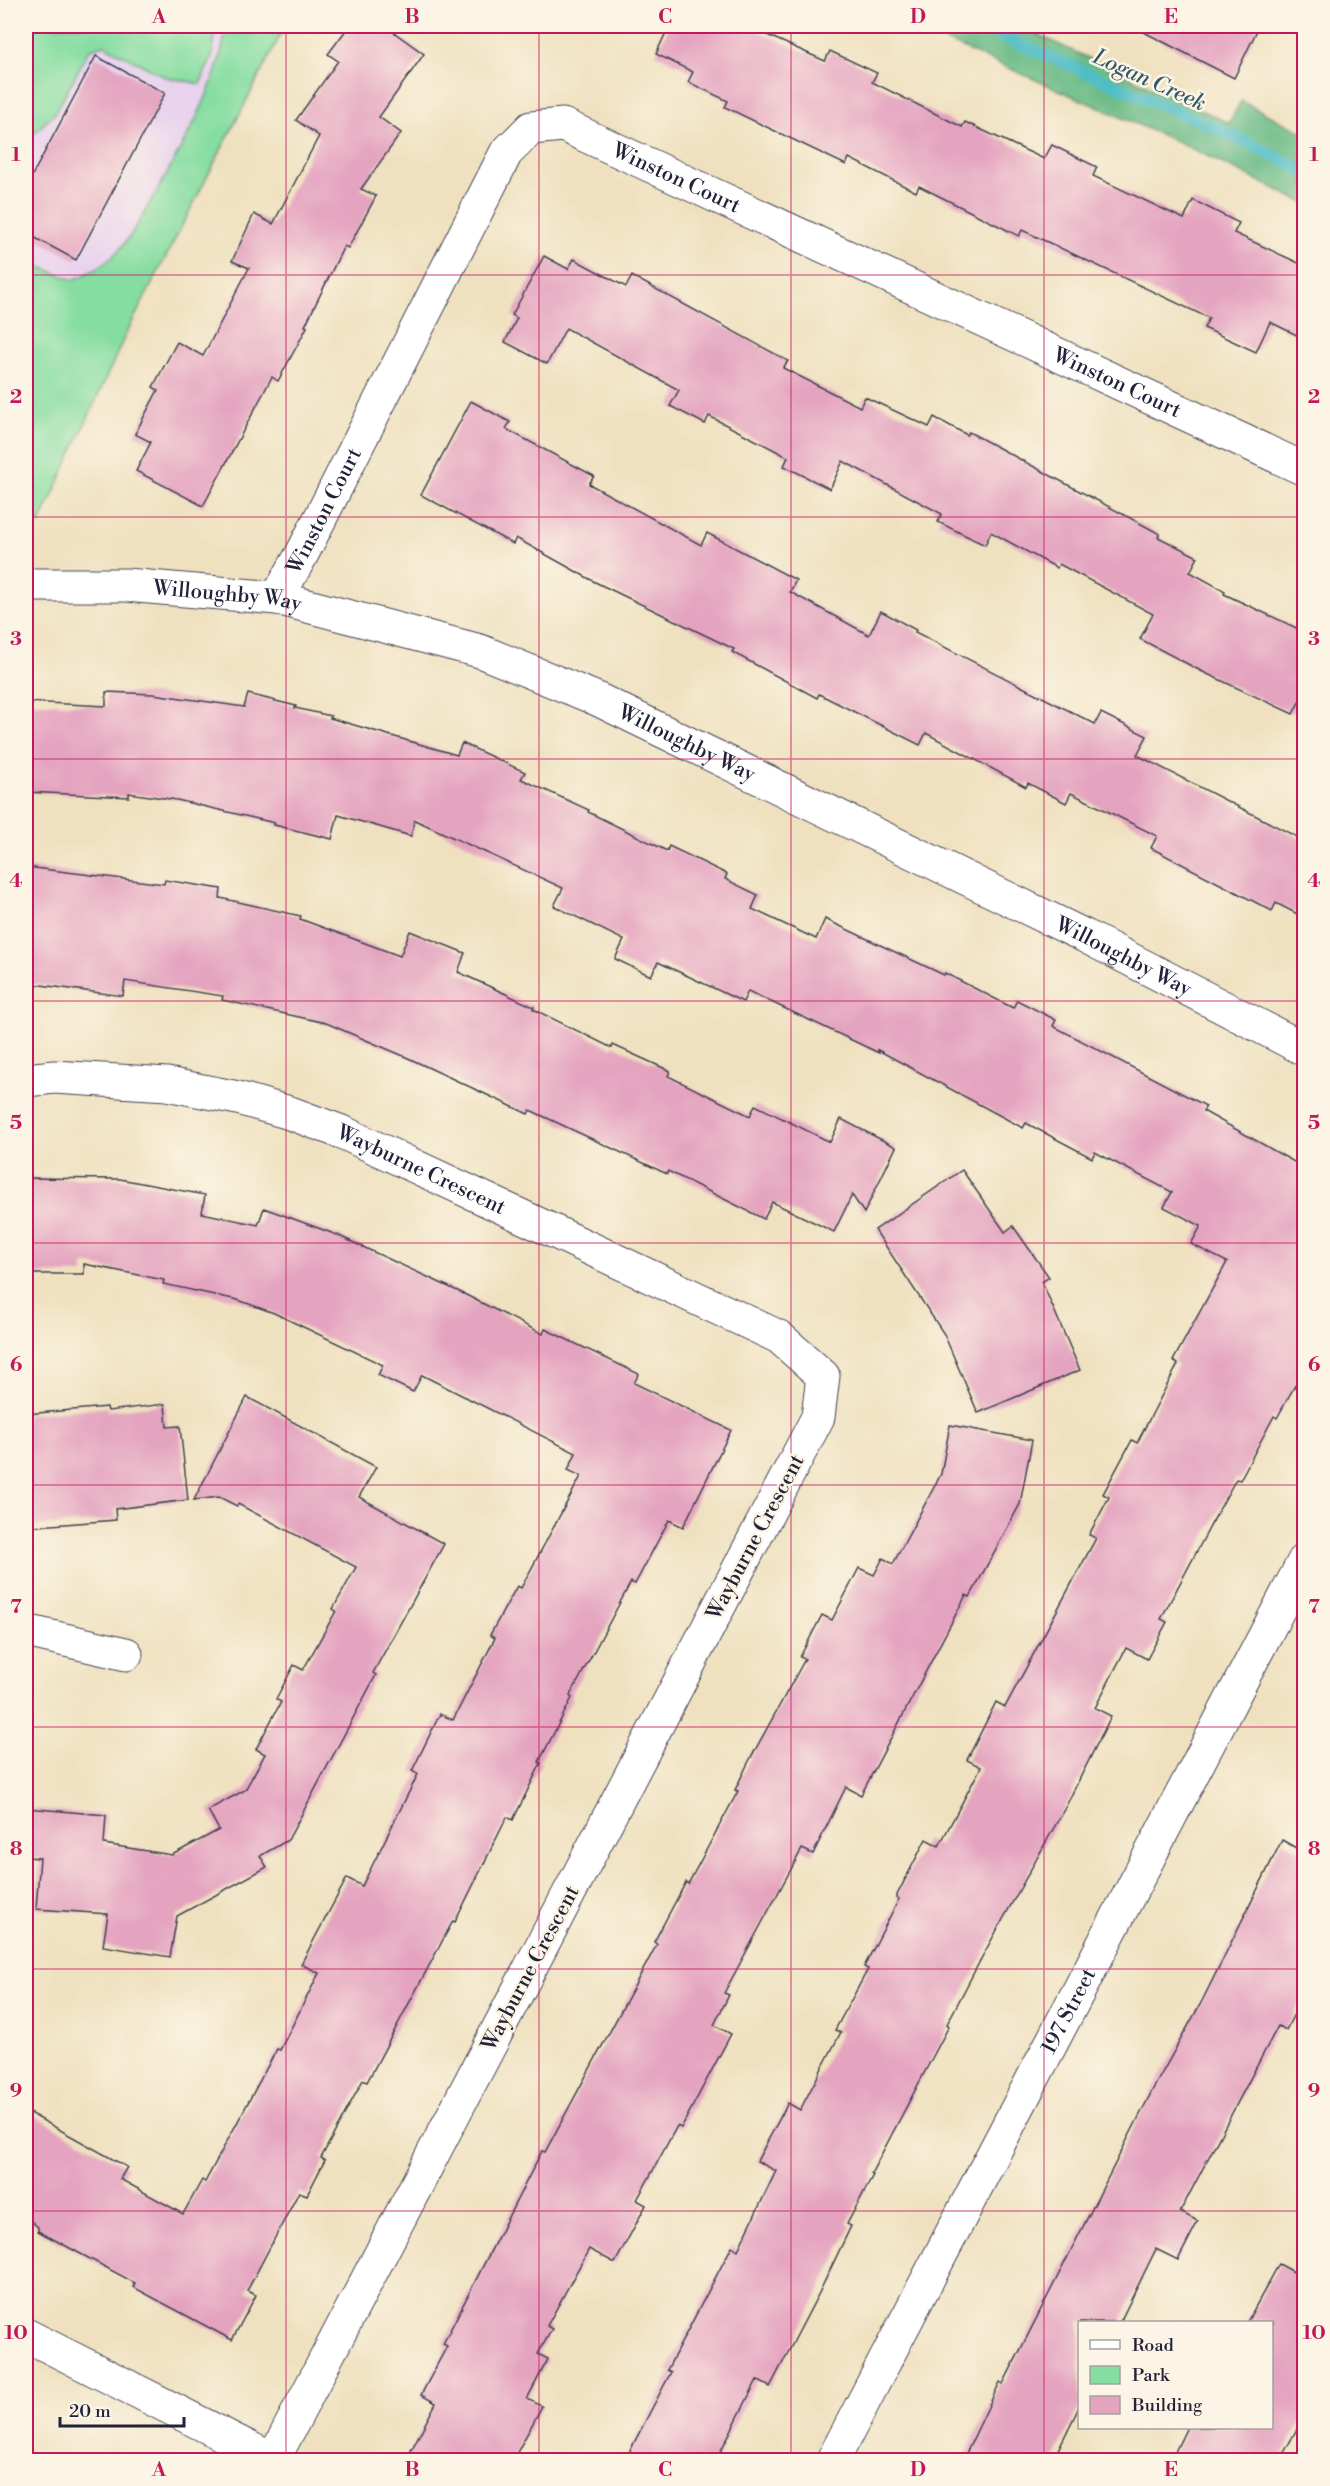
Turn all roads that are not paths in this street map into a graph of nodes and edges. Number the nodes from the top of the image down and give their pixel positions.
1 (1305, 469) edge
2 (26, 585) edge
3 (277, 598) junction
4 (1305, 1050) edge
5 (26, 1080) edge
6 (1305, 1561) edge
7 (26, 1631) edge
8 (126, 1654) dead end
9 (26, 2335) edge
10 (273, 2460) edge
11 (833, 2460) edge

1 - 3 street, Winston Court
2 - 3 street, Willoughby Way
3 - 4 street, Willoughby Way
5 - 10 street, Wayburne Crescent
6 - 11 street, 197 Street
7 - 8 street
9 - 10 street

